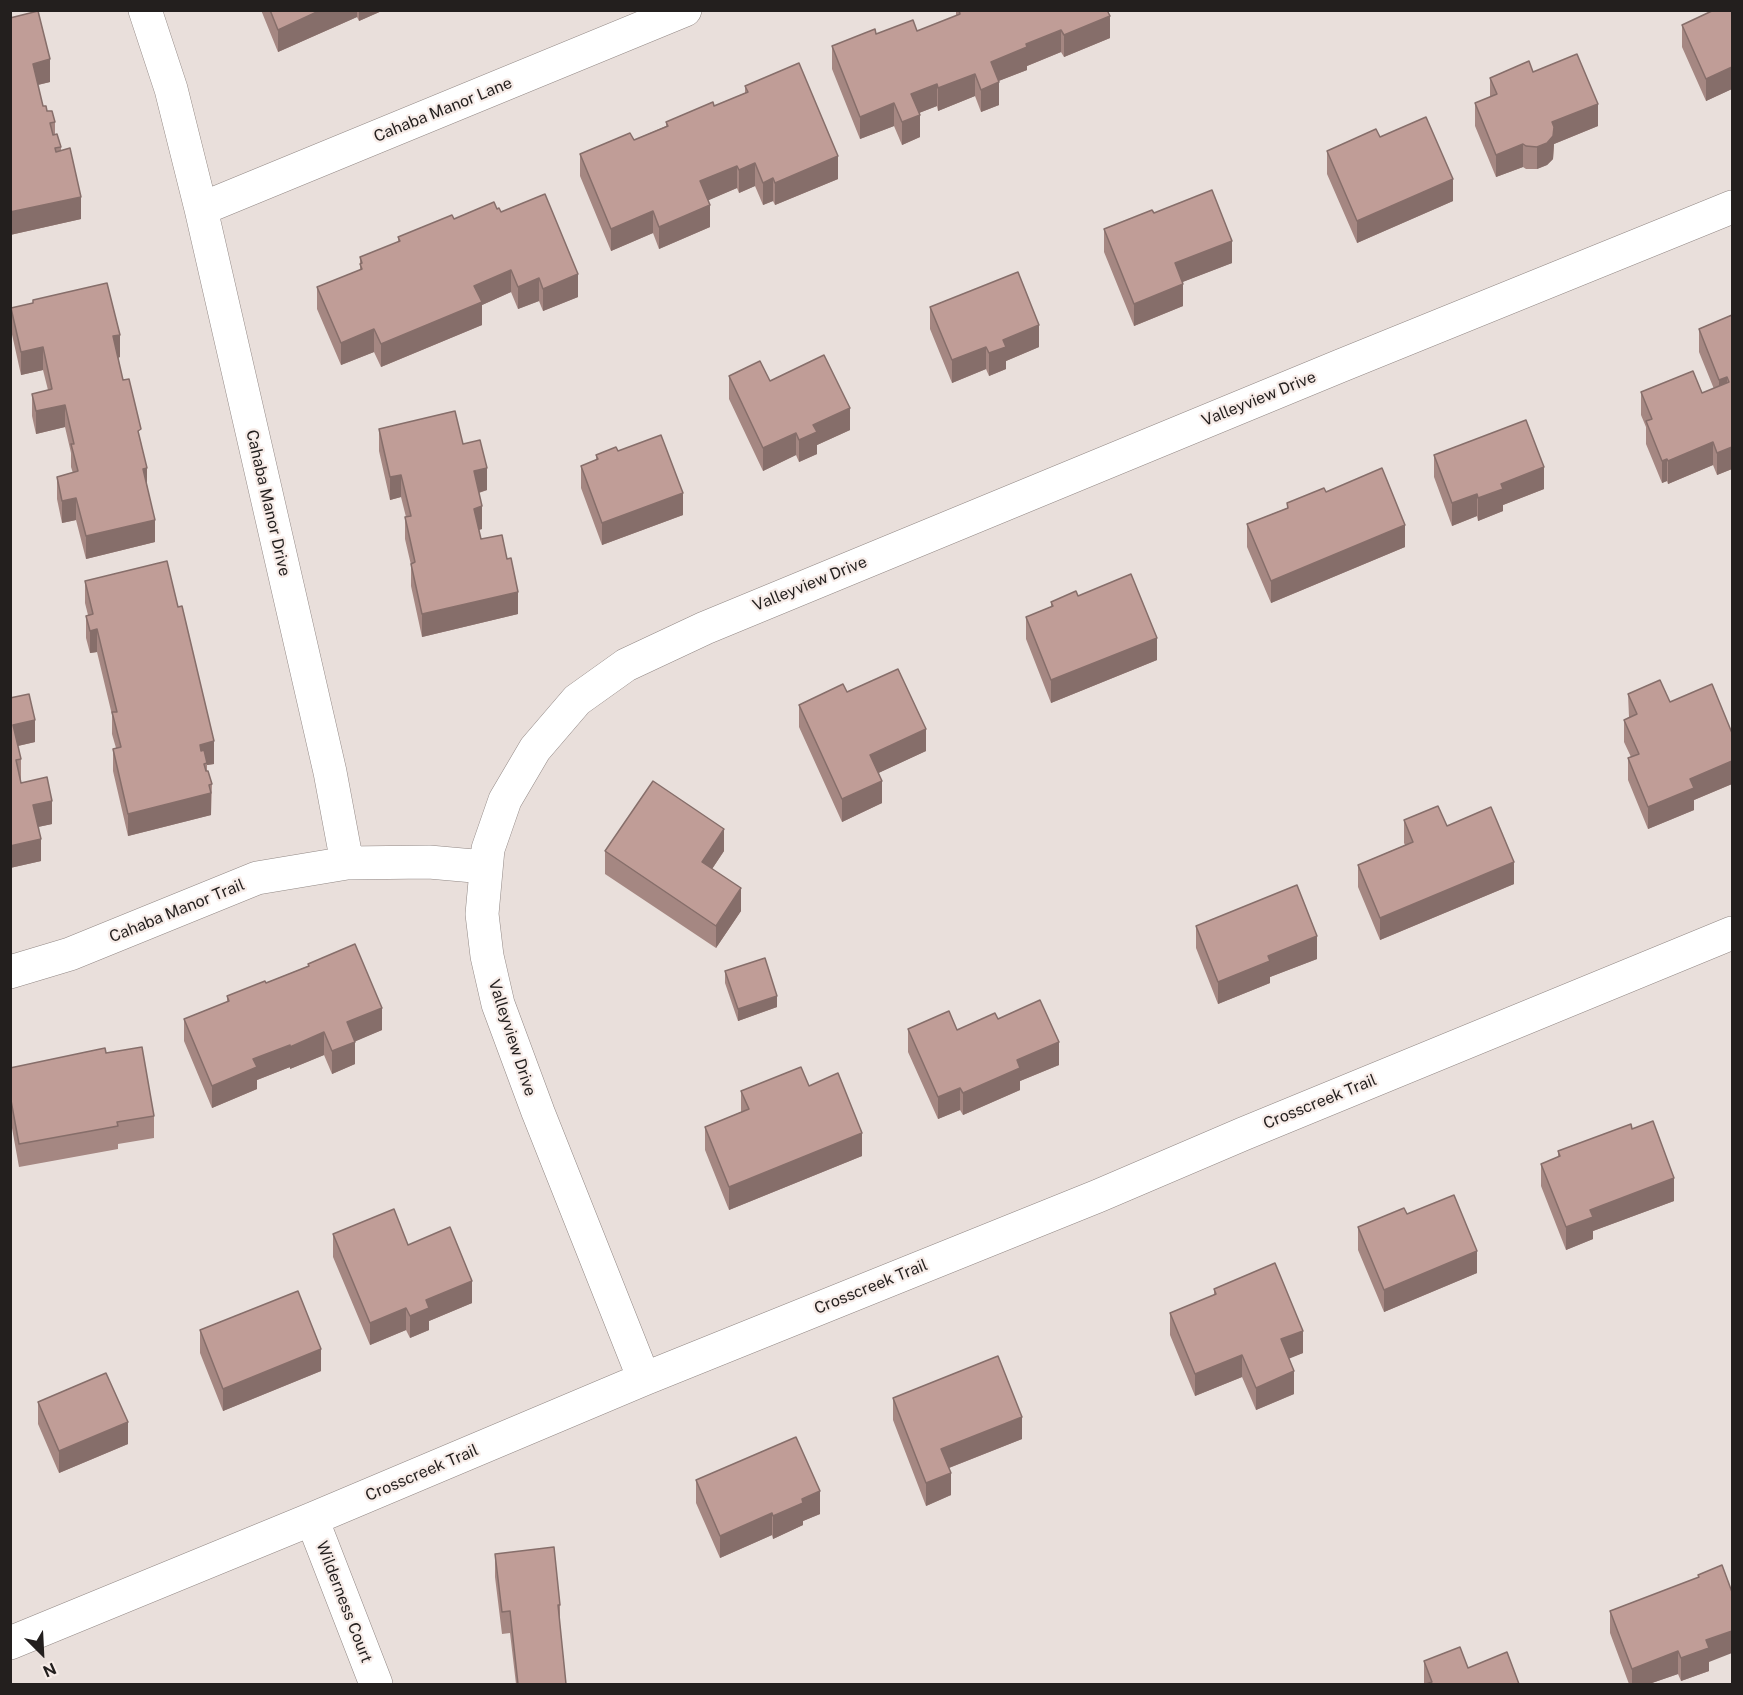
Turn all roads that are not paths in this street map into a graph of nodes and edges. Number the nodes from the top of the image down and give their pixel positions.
1 (145, 10) edge
2 (686, 10) edge
3 (1732, 207) edge
4 (201, 209) junction
5 (347, 863) junction
6 (485, 867) junction
7 (1732, 933) edge
8 (10, 972) edge
9 (644, 1379) junction
10 (312, 1519) junction
11 (10, 1643) edge
12 (376, 1684) edge

1 - 4 street, Cahaba Manor Drive
2 - 4 street, Cahaba Manor Lane
3 - 6 street, Valleyview Drive
4 - 5 street, Cahaba Manor Drive
5 - 6 street
5 - 8 street, Cahaba Manor Trail
6 - 9 street, Valleyview Drive
7 - 9 street, Crosscreek Trail
9 - 10 street, Crosscreek Trail
10 - 11 street, Crosscreek Trail
10 - 12 street, Wilderness Court

